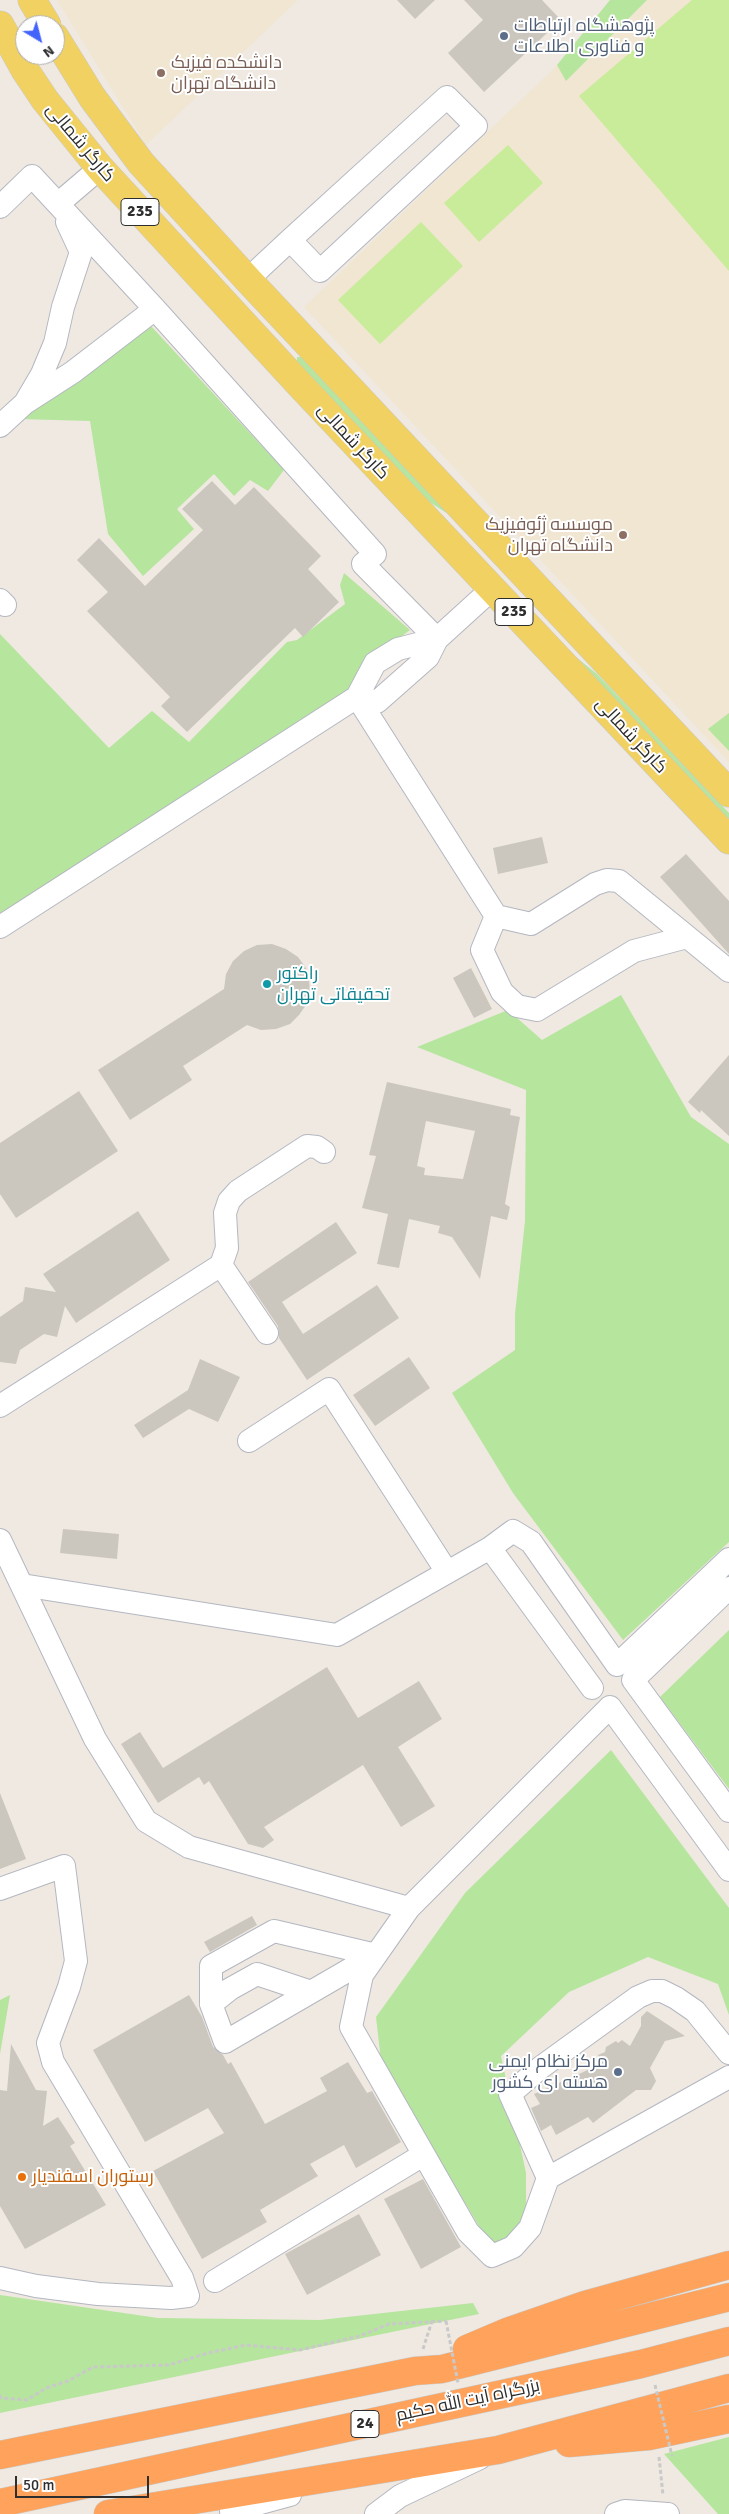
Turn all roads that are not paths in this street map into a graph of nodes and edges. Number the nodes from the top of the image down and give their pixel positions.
1 (32, 0) edge
2 (42, 15) edge
3 (0, 25) edge
4 (65, 53) edge
5 (100, 168) junction
6 (59, 203) junction
7 (0, 207) edge
8 (290, 240) junction
9 (248, 280) junction
10 (155, 309) junction
11 (25, 403) junction
12 (0, 426) edge
13 (492, 589) junction
14 (437, 639) junction
15 (357, 697) junction
16 (729, 793) edge
17 (729, 840) edge
18 (496, 916) junction
19 (0, 927) edge
20 (687, 937) junction
21 (729, 971) edge
22 (324, 1152) dead end
23 (221, 1265) junction
24 (267, 1333) dead end
25 (0, 1406) edge
26 (249, 1441) dead end
27 (0, 1540) edge
28 (490, 1548) junction
29 (729, 1559) edge
30 (447, 1572) junction
31 (22, 1585) junction
32 (729, 1588) edge
33 (625, 1673) junction
34 (592, 1688) junction
35 (610, 1707) junction
36 (729, 1811) edge
37 (729, 1870) edge
38 (0, 1889) edge
39 (409, 1908) junction
40 (376, 1955) junction
41 (311, 1992) junction
42 (211, 2004) junction
43 (729, 2053) edge
44 (729, 2077) edge
45 (423, 2155) junction
46 (548, 2178) junction
47 (729, 2265) edge
48 (0, 2278) edge
49 (215, 2281) dead end
50 (729, 2297) edge
51 (729, 2341) edge
52 (415, 2371) junction
53 (729, 2388) edge
54 (729, 2419) edge
55 (498, 2450) junction
56 (0, 2455) edge
57 (374, 2471) junction
58 (0, 2503) edge
59 (225, 2513) edge
60 (108, 2514) edge
61 (376, 2514) edge
62 (616, 2514) edge
63 (666, 2514) edge

1 - 2 main road
3 - 5 main road, کارگر شمالی / 235
4 - 9 main road, کارگر شمالی / 235
5 - 6 street
5 - 13 main road, کارگر شمالی / 235
6 - 7 street
6 - 10 street
6 - 11 street
8 - 8 street
8 - 9 street
9 - 16 main road, کارگر شمالی / 235
10 - 11 street
10 - 14 street
11 - 12 street
13 - 14 street
13 - 17 main road, کارگر شمالی / 235
14 - 15 street
14 - 15 street
15 - 18 street
15 - 19 street
18 - 20 street
18 - 20 street
20 - 21 street
22 - 23 street
23 - 24 street
23 - 25 street
26 - 30 street
27 - 31 street
28 - 30 street
28 - 33 street
28 - 34 street
29 - 33 street
30 - 31 street
31 - 39 street
32 - 33 street
33 - 34 street
33 - 35 street
33 - 36 street
34 - 35 street
35 - 37 street
35 - 39 street
38 - 48 street
39 - 40 street
40 - 41 street
40 - 42 street
40 - 45 street
41 - 42 street
41 - 42 street
43 - 46 street
44 - 46 street
45 - 46 street
45 - 49 street
47 - 52 highway
50 - 52 highway, بزرگراه آیت الله حکیم
51 - 58 highway, بزرگراه آیت الله حکیم / 24
52 - 56 highway, بزرگراه آیت الله حکیم
53 - 55 highway
54 - 55 highway
55 - 57 highway
55 - 61 street
57 - 59 street
57 - 60 highway
62 - 63 street

